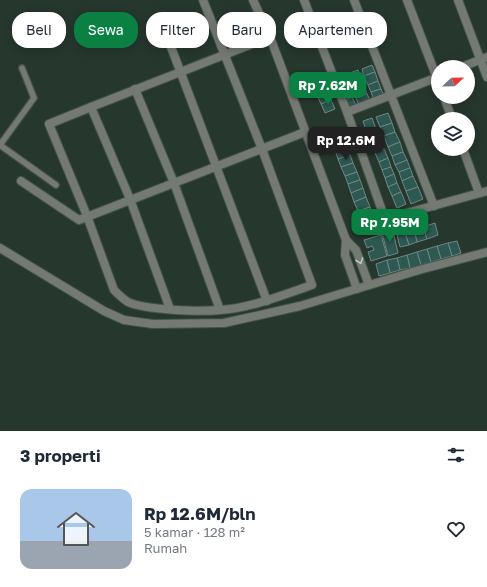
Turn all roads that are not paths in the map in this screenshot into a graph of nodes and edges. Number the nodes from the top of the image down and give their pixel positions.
1 (203, 0) edge
2 (253, 0) edge
3 (304, 0) edge
4 (354, 0) edge
5 (407, 0) edge
6 (458, 0) edge
7 (259, 12) edge
8 (171, 48) edge
9 (241, 48) edge
10 (274, 48) edge
11 (225, 54) junction
12 (484, 58) edge
13 (431, 60) edge
14 (22, 68) dead end
15 (180, 71) junction
16 (487, 76) edge
17 (431, 81) edge
18 (135, 88) junction
19 (392, 95) junction
20 (91, 107) junction
21 (347, 112) junction
22 (305, 132) junction
23 (262, 149) junction
24 (466, 156) edge
25 (217, 166) junction
26 (21, 181) dead end
27 (174, 182) junction
28 (56, 185) dead end
29 (483, 192) edge
30 (130, 199) junction
31 (434, 206) junction
32 (87, 216) junction
33 (346, 240) junction
34 (0, 248) edge
35 (487, 252) edge
36 (369, 286) junction
37 (357, 289) junction
38 (267, 301) junction
39 (170, 309) junction
40 (220, 310) junction

1 - 11 street
2 - 7 street
3 - 21 street
4 - 19 street
5 - 13 street
6 - 12 street
8 - 15 street
9 - 11 street
10 - 22 street
11 - 15 street
11 - 23 street
12 - 16 street
14 - 28 lane
15 - 18 street
15 - 25 street
17 - 19 street
18 - 20 street
18 - 27 street
19 - 21 street
19 - 31 street
20 - 30 street
20 - 32 street
21 - 31 street
22 - 23 street
22 - 33 street
23 - 25 street
23 - 38 street
24 - 29 street
25 - 27 street
25 - 38 street
26 - 32 street
27 - 30 street
27 - 40 street
29 - 31 street
30 - 32 street
30 - 39 street
32 - 39 street
33 -> 36 street
33 - 37 street
34 - 37 street
35 - 36 street
36 - 37 street
38 - 40 street
39 - 40 street

